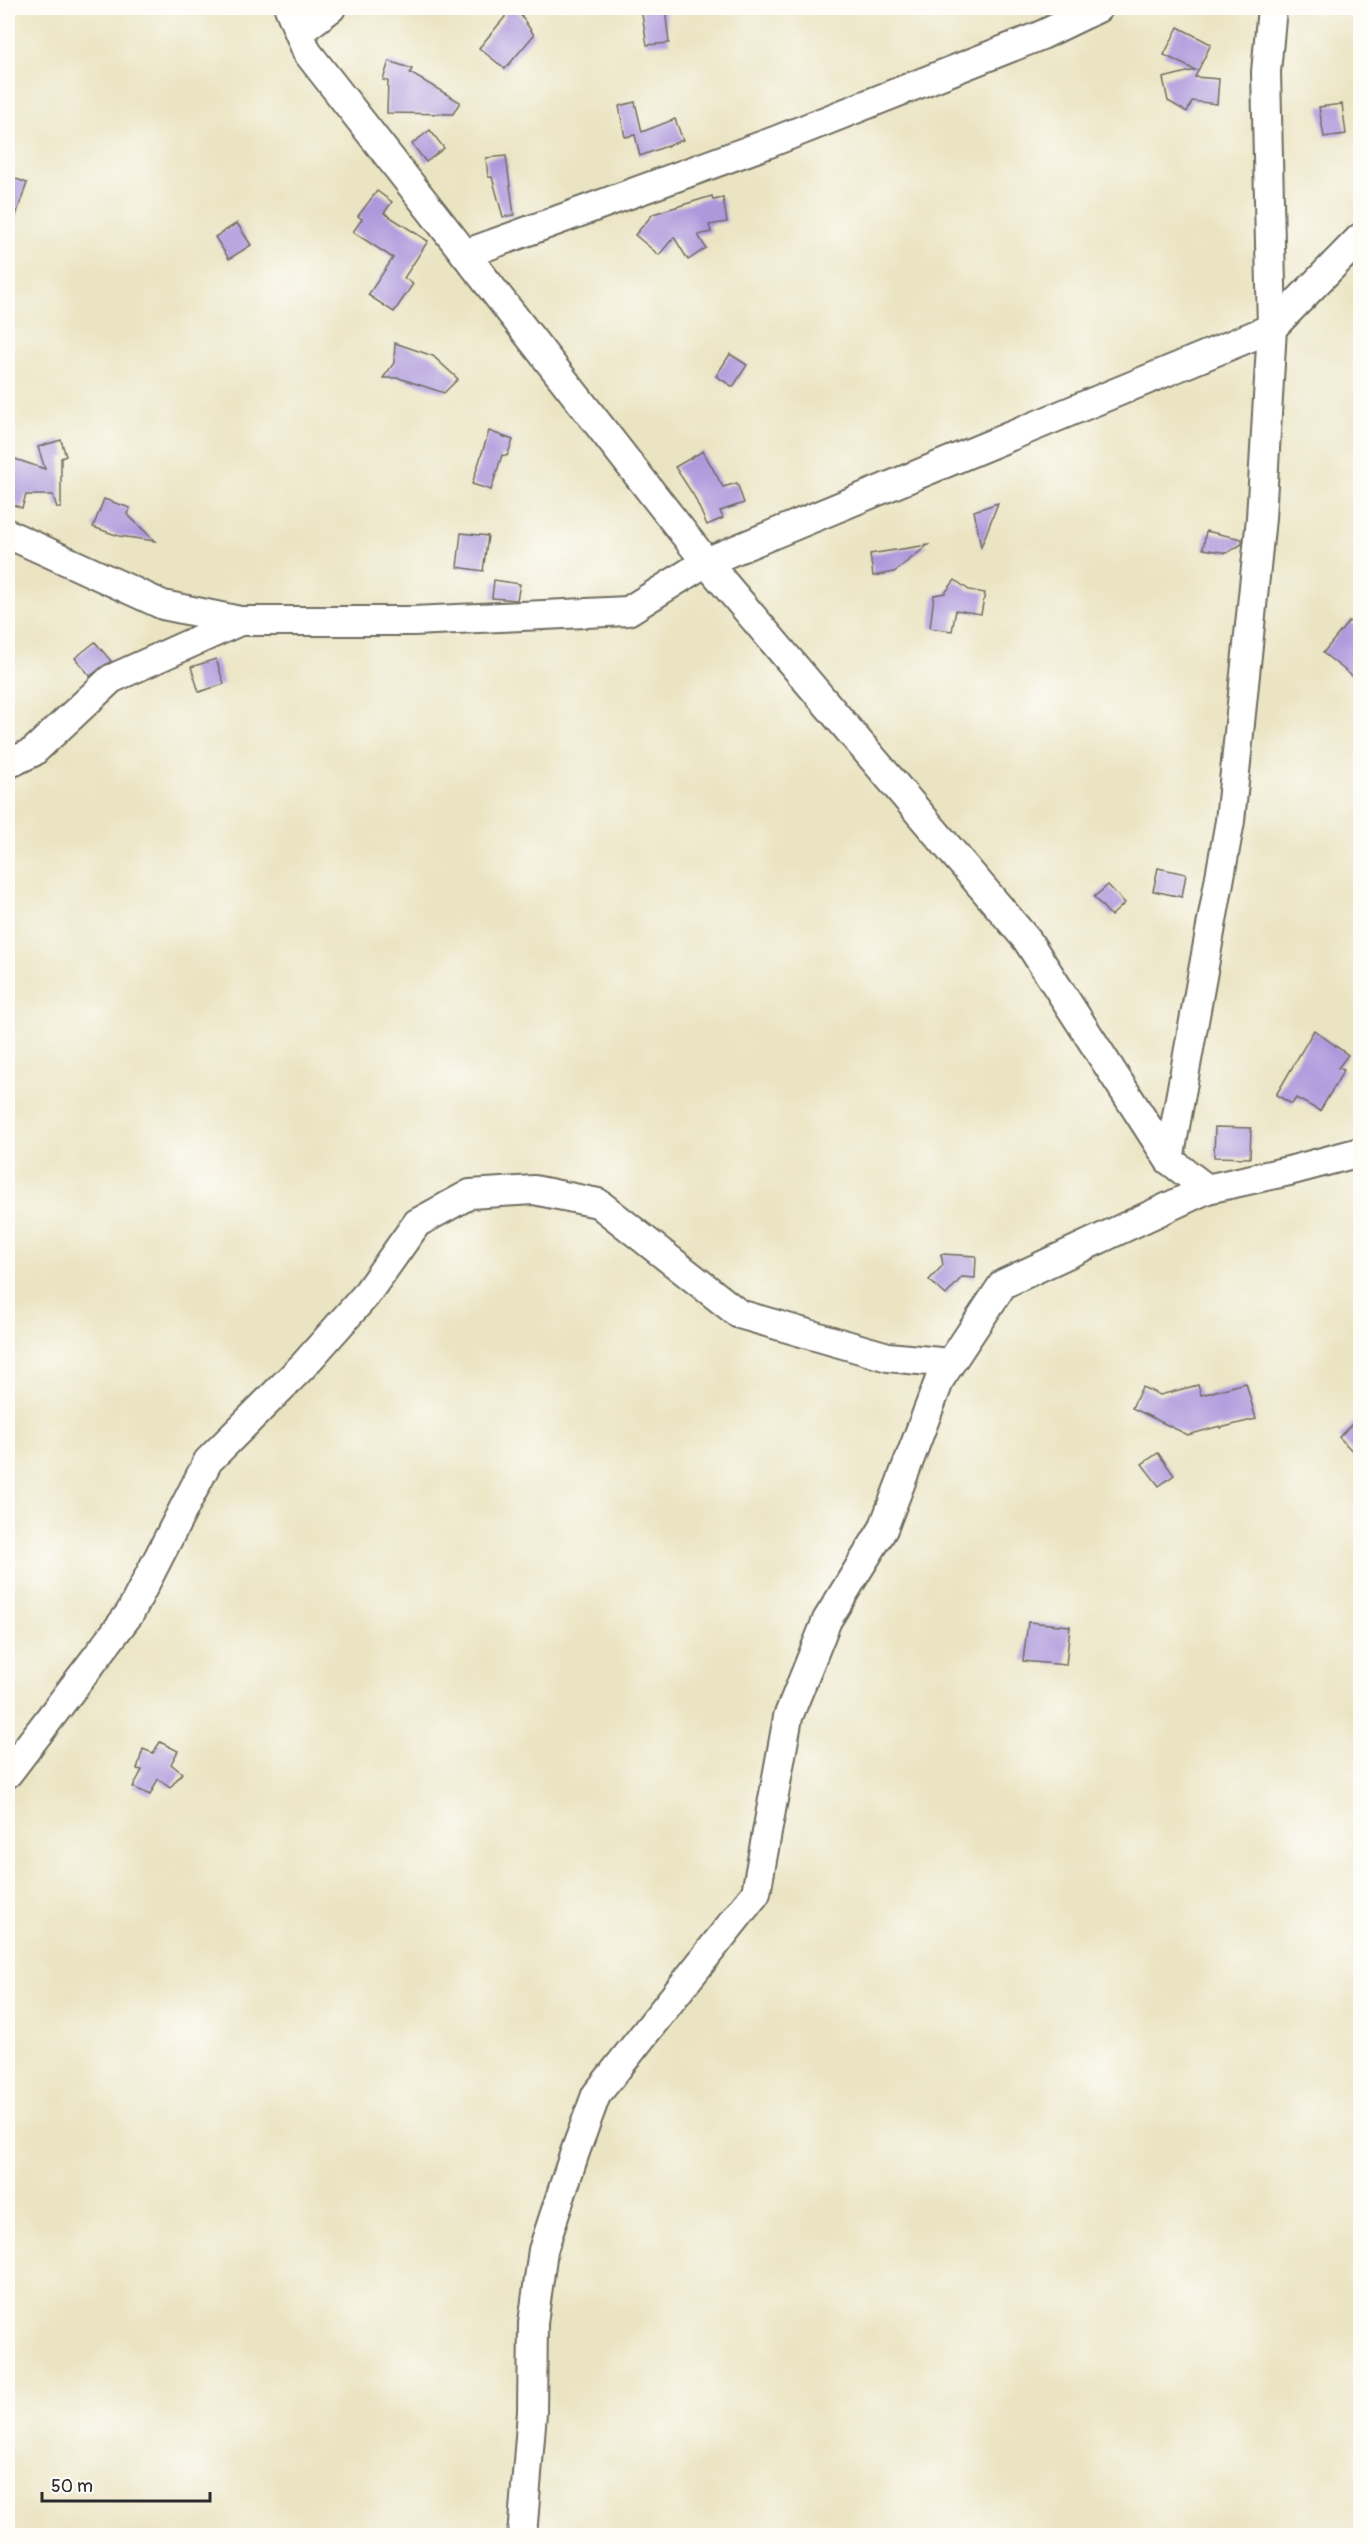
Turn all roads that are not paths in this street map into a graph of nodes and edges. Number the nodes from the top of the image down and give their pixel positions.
1 (331, 8) edge
2 (1098, 8) edge
3 (1272, 8) edge
4 (294, 20) edge
5 (1360, 238) edge
6 (465, 254) junction
7 (1272, 328) junction
8 (8, 534) edge
9 (706, 562) junction
10 (240, 621) junction
11 (8, 764) edge
12 (1360, 1152) edge
13 (1169, 1160) junction
14 (1207, 1189) junction
15 (950, 1364) junction
16 (8, 1773) edge
17 (522, 2535) edge

1 - 4 street
2 - 6 street
3 - 7 street
4 - 6 street
5 - 7 street
6 - 9 street
7 - 9 street
7 - 13 street
8 - 10 street
9 - 10 street
9 - 13 street
10 - 11 street
12 - 14 street
13 - 14 street
14 - 15 street
15 - 16 street
15 - 17 street

